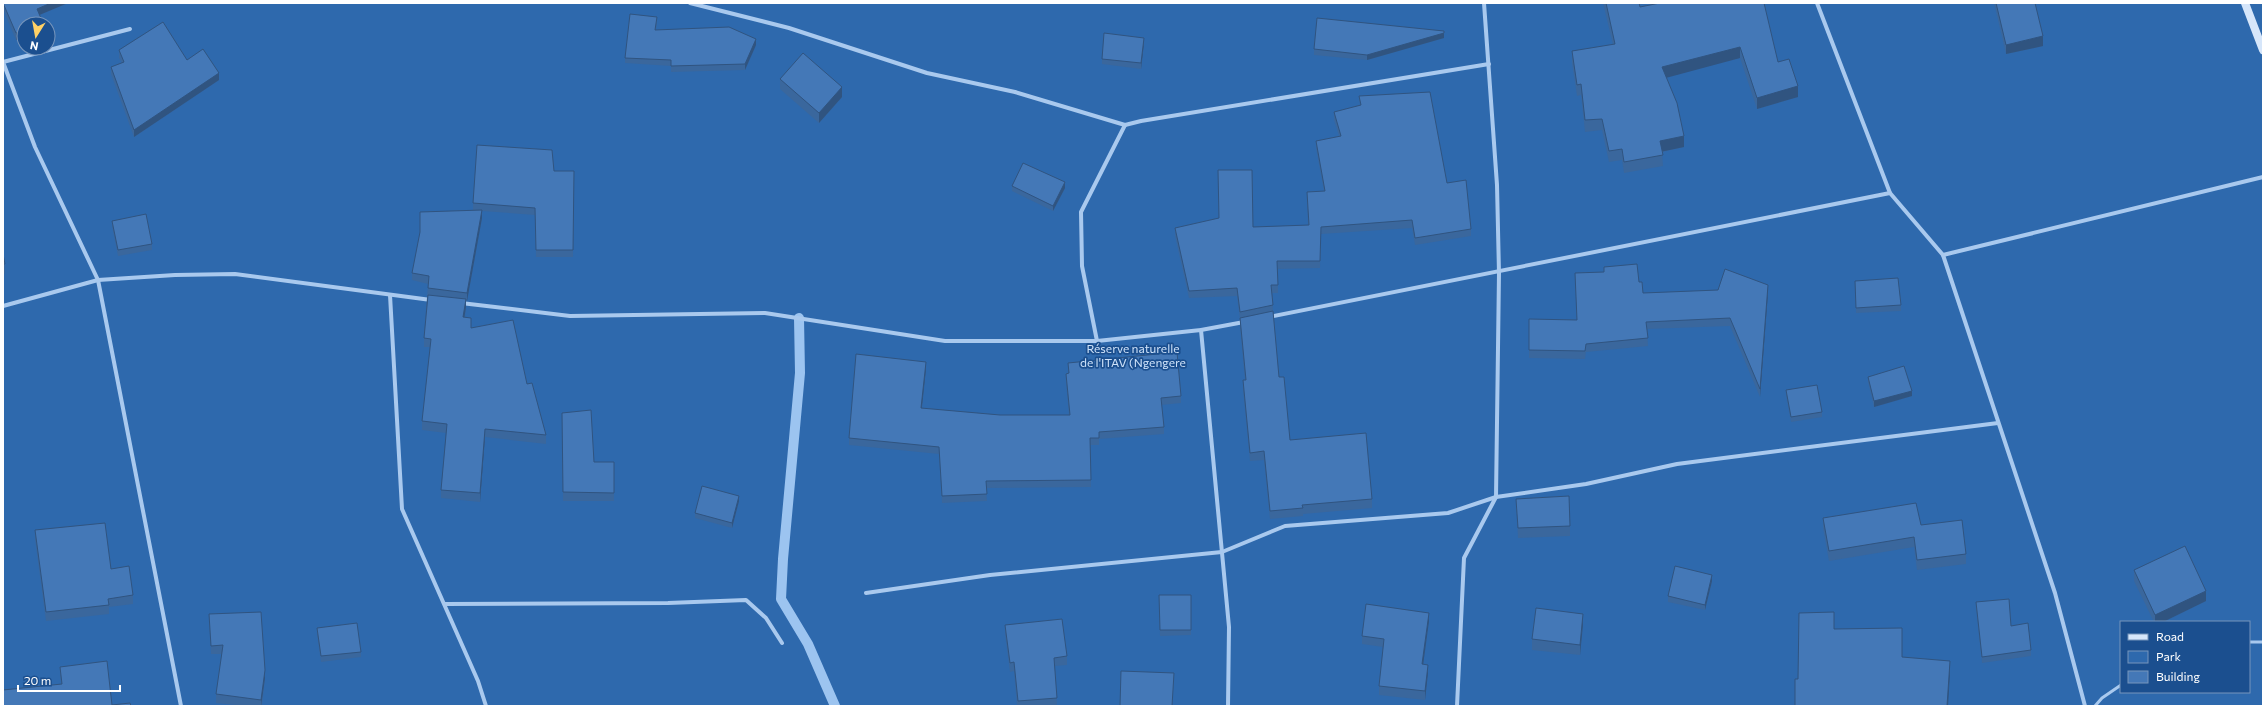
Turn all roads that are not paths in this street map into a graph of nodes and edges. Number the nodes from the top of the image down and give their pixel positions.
1 (690, 3) edge
2 (1484, 3) edge
3 (1818, 3) edge
4 (2245, 3) edge
5 (130, 29) dead end
6 (2263, 50) edge
7 (3, 62) edge
8 (1489, 64) junction
9 (1125, 125) junction
10 (2263, 177) edge
11 (1890, 193) junction
12 (1944, 256) junction
13 (1499, 273) junction
14 (98, 280) junction
15 (390, 295) junction
16 (437, 300) edge
17 (453, 302) edge
18 (3, 306) edge
19 (1264, 318) edge
20 (1248, 321) edge
21 (1201, 330) junction
22 (1097, 341) junction
23 (1998, 423) junction
24 (1496, 497) junction
25 (1222, 552) junction
26 (866, 593) dead end
27 (445, 604) junction
28 (2250, 642) edge
29 (2263, 642) edge
30 (782, 643) dead end
31 (2120, 686) edge
32 (181, 706) edge
33 (486, 706) edge
34 (1228, 706) edge
35 (1457, 706) edge
36 (2085, 706) edge
37 (2095, 706) edge

1 - 9 street
2 - 8 street
3 - 11 street
4 - 6 main road
5 - 7 street
7 - 14 street
8 - 9 street
8 - 13 street
9 - 22 street
10 - 12 street
11 - 12 street
11 - 13 street
12 - 23 street
13 - 19 street
13 - 24 street
14 - 15 street
14 - 18 street
14 - 32 street
15 - 16 street
15 - 27 street
17 - 22 street
20 - 21 street
21 - 22 street
21 - 25 street
23 - 24 street
23 - 36 street
24 - 25 street
24 - 35 street
25 - 26 street
25 - 34 street
27 - 30 street
27 - 33 street
28 - 29 lane
31 - 37 lane

